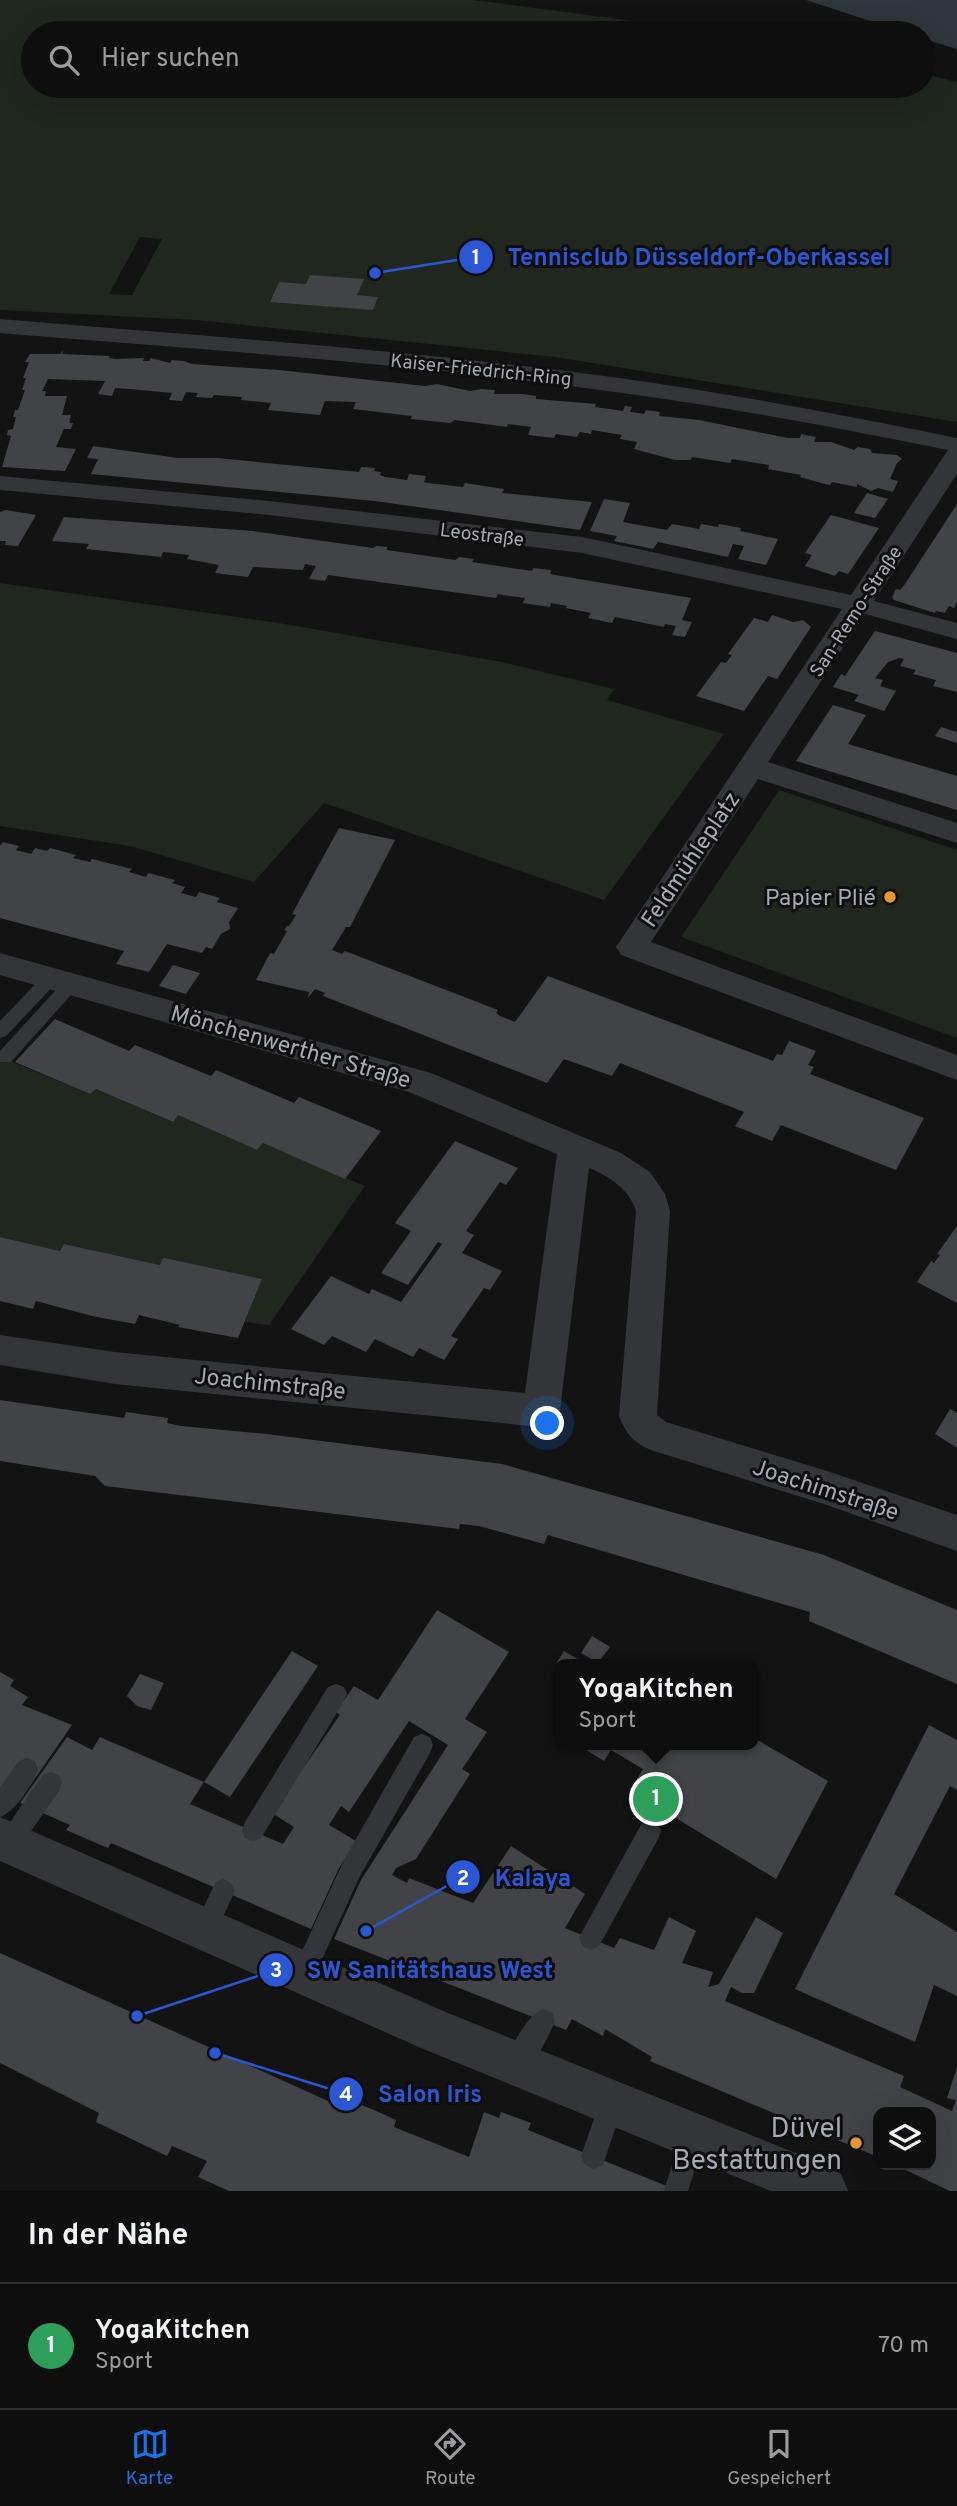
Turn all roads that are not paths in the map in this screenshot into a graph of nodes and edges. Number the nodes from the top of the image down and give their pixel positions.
1 (0, 326) edge
2 (957, 445) edge
3 (957, 455) edge
4 (0, 483) edge
5 (860, 605) junction
6 (957, 631) edge
7 (752, 767) junction
8 (957, 833) edge
9 (0, 964) edge
10 (62, 980) junction
11 (0, 1032) edge
12 (5, 1057) dead end
13 (957, 1068) edge
14 (575, 1147) junction
15 (0, 1350) edge
16 (654, 1435) joint
17 (957, 1533) edge
18 (337, 1694) dead end
19 (422, 1745) dead end
20 (27, 1769) dead end
21 (51, 1783) dead end
22 (3, 1829) edge
23 (253, 1830) dead end
24 (650, 1831) dead end
25 (591, 1938) dead end
26 (304, 1973) junction
27 (543, 2021) dead end
28 (516, 2064) junction
29 (612, 2102) junction
30 (693, 2135) junction
31 (594, 2156) dead end
32 (804, 2186) edge
33 (676, 2189) edge

1 - 2 street, Kaiser-Friedrich-Ring
3 - 5 street, San-Remo-Straße
4 - 5 street, Leostraße
5 - 6 street, Leostraße
5 - 7 street, San-Remo-Straße
7 - 8 street, Feldmühleplatz
7 - 13 street, Feldmühleplatz
9 - 10 street, Mönchenwerther Straße
10 - 11 lane
10 - 12 lane
10 - 14 street, Mönchenwerther Straße
14 - 15 street, Joachimstraße
14 - 16 street, Mönchenwerther Straße
16 - 17 street, Joachimstraße
18 - 23 lane
19 - 26 lane
20 - 22 lane
21 - 22 lane
22 - 26 street
24 - 25 lane
26 - 28 street
27 - 28 lane
28 - 29 street
29 - 30 street
29 - 31 lane
30 - 32 street
30 - 33 lane

